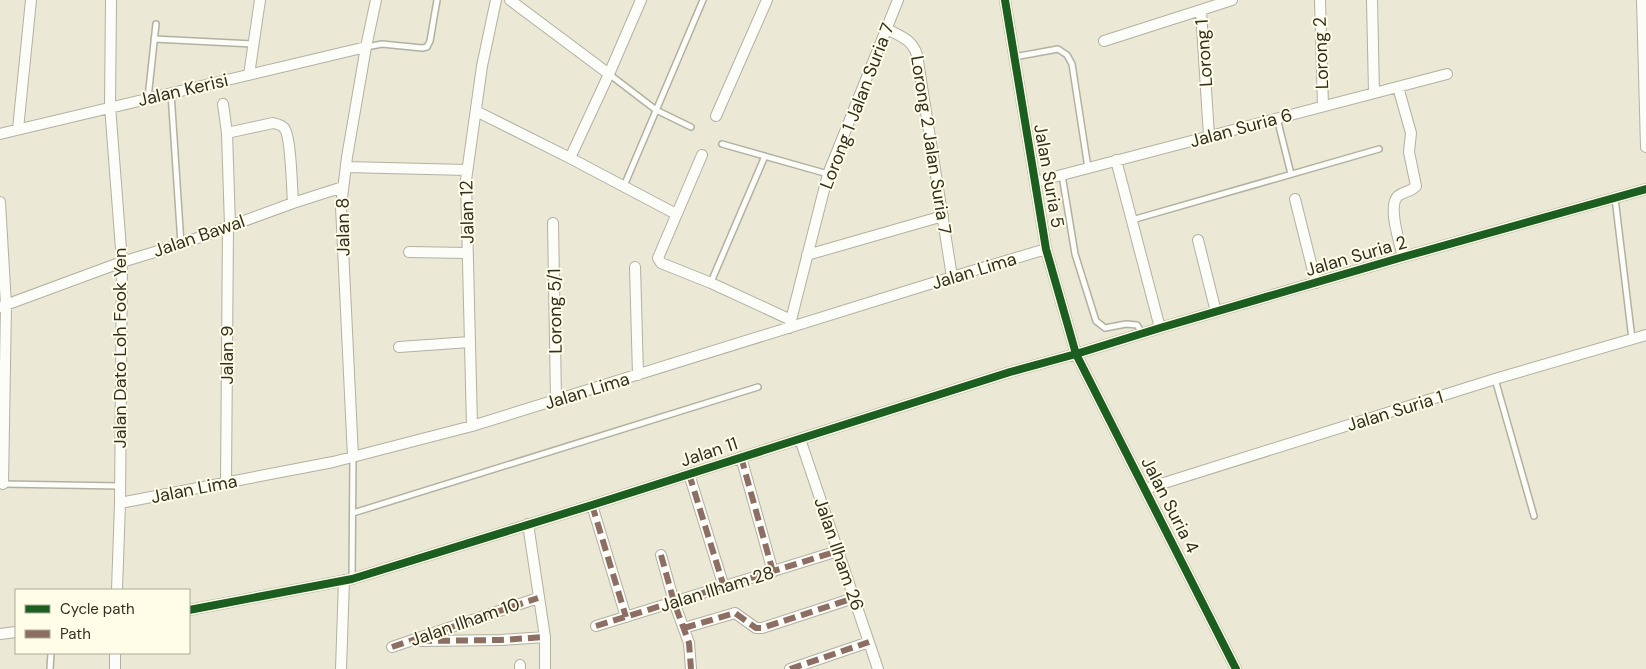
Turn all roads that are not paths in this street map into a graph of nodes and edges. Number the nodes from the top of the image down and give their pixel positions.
1 (31, 0) edge
2 (111, 0) edge
3 (260, 0) edge
4 (376, 0) edge
5 (437, 0) edge
6 (496, 0) edge
7 (510, 0) edge
8 (641, 0) edge
9 (703, 0) edge
10 (766, 0) edge
11 (898, 0) edge
12 (1005, 0) edge
13 (1232, 0) edge
14 (1320, 0) edge
15 (1372, 0) edge
16 (1642, 0) edge
17 (1202, 11) junction
18 (156, 24) dead end
19 (886, 29) junction
20 (154, 39) junction
21 (1104, 41) dead end
22 (253, 44) junction
23 (366, 47) junction
24 (1014, 57) junction
25 (609, 74) junction
26 (1447, 74) dead end
27 (249, 75) junction
28 (1398, 87) junction
29 (171, 93) junction
30 (1374, 93) junction
31 (148, 98) junction
32 (223, 104) dead end
33 (110, 106) junction
34 (1323, 106) junction
35 (656, 110) junction
36 (476, 111) junction
37 (716, 116) dead end
38 (1277, 118) junction
39 (692, 127) dead end
40 (18, 129) junction
41 (227, 133) junction
42 (0, 134) edge
43 (1209, 136) junction
44 (722, 144) dead end
45 (1646, 147) edge
46 (1379, 149) dead end
47 (702, 155) dead end
48 (765, 156) junction
49 (570, 158) junction
50 (1116, 160) junction
51 (346, 168) junction
52 (1088, 168) junction
53 (467, 170) junction
54 (828, 174) junction
55 (1291, 174) junction
56 (1062, 175) junction
57 (1035, 182) junction
58 (623, 186) junction
59 (343, 187) junction
60 (1646, 189) edge
61 (1615, 198) junction
62 (1295, 199) dead end
63 (0, 202) edge
64 (293, 203) junction
65 (676, 214) junction
66 (943, 216) junction
67 (1132, 220) junction
68 (553, 222) dead end
69 (229, 227) junction
70 (1198, 240) dead end
71 (181, 244) junction
72 (1046, 250) junction
73 (410, 252) dead end
74 (467, 253) junction
75 (807, 255) junction
76 (1403, 257) junction
77 (122, 262) junction
78 (635, 267) dead end
79 (952, 277) junction
80 (711, 283) junction
81 (1316, 283) junction
82 (3, 306) edge
83 (1216, 312) junction
84 (790, 324) junction
85 (1160, 328) junction
86 (1142, 333) junction
87 (1646, 335) edge
88 (1632, 339) junction
89 (470, 342) junction
90 (399, 347) dead end
91 (1076, 354) junction
92 (638, 375) junction
93 (1495, 379) junction
94 (758, 387) dead end
95 (556, 400) junction
96 (472, 426) junction
97 (800, 438) junction
98 (353, 457) junction
99 (741, 457) junction
100 (688, 474) junction
101 (226, 482) junction
102 (2, 484) edge
103 (120, 486) junction
104 (1145, 489) junction
105 (120, 503) junction
106 (592, 505) junction
107 (353, 513) junction
108 (1534, 516) dead end
109 (528, 524) junction
110 (838, 551) junction
111 (661, 555) dead end
112 (773, 572) junction
113 (348, 579) junction
114 (724, 587) junction
115 (117, 589) edge
116 (538, 598) junction
117 (854, 598) junction
118 (674, 602) junction
119 (190, 610) edge
120 (626, 617) junction
121 (596, 626) dead end
122 (684, 628) junction
123 (15, 632) edge
124 (0, 634) edge
125 (545, 637) junction
126 (410, 641) junction
127 (869, 642) junction
128 (392, 647) dead end
129 (50, 654) edge
130 (115, 654) edge
131 (50, 669) edge
132 (115, 669) edge
133 (341, 669) edge
134 (545, 669) edge
135 (691, 669) edge
136 (790, 669) edge
137 (878, 669) edge
138 (1236, 669) edge

1 - 40 street
2 - 33 street, Jalan Dato Loh Fook Yen
3 - 22 street
4 - 23 street, Jalan 8
5 - 23 lane
6 - 36 street, Jalan 12
7 - 25 street
8 - 25 street
9 - 35 lane
10 - 37 street
11 - 19 street, Lorong 1 Jalan Suria 7
12 - 24 street, Jalan Suria 5
13 - 17 street
14 - 34 street, Lorong 2
15 - 30 street
16 - 45 street
17 - 21 street, Lorong 1
17 - 43 street, Lorong 1
18 - 20 lane
19 - 54 street, Lorong 1 Jalan Suria 7
19 - 66 street, Lorong 2 Jalan Suria 7
20 - 22 lane
20 - 31 lane
22 - 27 street
23 - 27 street, Jalan Kerisi
23 - 51 street, Jalan 8
24 - 52 lane
24 - 57 street, Jalan Suria 5
25 - 35 lane
25 - 49 street
26 - 28 street, Jalan Suria 6
27 - 29 street, Jalan Kerisi
28 - 30 street, Jalan Suria 6
28 - 76 street
29 - 31 street, Jalan Kerisi
29 - 71 lane
30 - 34 street, Jalan Suria 6
31 - 33 street, Jalan Kerisi
32 - 41 street, Jalan 9
33 - 40 street, Jalan Kerisi
33 - 77 street, Jalan Dato Loh Fook Yen
34 - 38 street, Jalan Suria 6
35 - 39 lane
35 - 58 lane
36 - 49 street
36 - 53 street, Jalan 12
38 - 43 street, Jalan Suria 6
38 - 55 lane
40 - 42 street, Jalan Kerisi
41 - 64 street
41 - 69 street, Jalan 9
43 - 50 street, Jalan Suria 6
44 - 48 lane
46 - 55 lane
47 - 65 street
48 - 54 lane
48 - 80 lane
49 - 58 street
50 - 52 street, Jalan Suria 6
50 - 67 street
51 - 53 street
51 - 59 street, Jalan 8
52 - 56 street, Jalan Suria 6
53 - 74 street, Jalan 12
54 - 75 street, Lorong 1 Jalan Suria 7
55 - 67 lane
56 - 57 street, Jalan Suria 6
56 - 86 lane
57 - 72 street, Jalan Suria 5
58 - 65 street
59 - 64 street, Jalan Bawal
59 - 98 street, Jalan 8
60 - 61 street, Jalan Suria 2
61 - 76 street, Jalan Suria 2
61 - 88 lane
62 - 81 street
63 - 82 street
64 - 69 street, Jalan Bawal
65 - 80 street
66 - 75 street
66 - 79 street, Lorong 2 Jalan Suria 7
67 - 85 street
68 - 95 street, Lorong 5/1
69 - 71 street, Jalan Bawal
69 - 101 street, Jalan 9
70 - 83 street
71 - 77 street, Jalan Bawal
72 - 79 street, Jalan Lima
72 - 91 street, Jalan Suria 5
73 - 74 street
74 - 89 street, Jalan 12
75 - 84 street, Lorong 1 Jalan Suria 7
76 - 81 street, Jalan Suria 2
77 - 82 street, Jalan Bawal
77 - 103 street, Jalan Dato Loh Fook Yen
78 - 92 street
79 - 84 street, Jalan Lima
80 - 84 street
81 - 83 street, Jalan Suria 2
82 - 102 street
83 - 85 street, Jalan Suria 2
84 - 92 street, Jalan Lima
85 - 86 street, Jalan Suria 2
86 - 91 street, Jalan Suria 2
87 - 88 street, Jalan Suria 1
88 - 93 street, Jalan Suria 1
89 - 90 street
89 - 96 street, Jalan 12
91 - 97 street, Jalan 11
91 - 104 street, Jalan Suria 4
92 - 95 street, Jalan Lima
93 - 104 street, Jalan Suria 1
93 - 108 lane
94 - 107 lane
95 - 96 street, Jalan Lima
96 - 98 street, Jalan Lima
97 - 99 street, Jalan 11
97 - 110 street, Jalan Ilham 26
98 - 101 street, Jalan Lima
98 - 107 lane
99 - 100 street, Jalan 11
99 - 112 street
100 - 106 street, Jalan 11
100 - 114 street
101 - 105 street, Jalan Lima
102 - 103 lane
103 - 105 street, Jalan Dato Loh Fook Yen
104 - 138 street, Jalan Suria 4
105 - 115 street, Jalan Dato Loh Fook Yen
106 - 109 street, Jalan 11
106 - 120 street
107 - 113 lane
109 - 113 street, Jalan 11
109 - 116 street
110 - 112 street, Jalan Ilham 28
110 - 117 street, Jalan Ilham 26
111 - 118 street
112 - 114 street, Jalan Ilham 28
113 - 119 street, Jalan 11
113 - 133 street
114 - 118 street, Jalan Ilham 28
116 - 125 street
116 - 126 street, Jalan Ilham 10
117 - 122 street
117 - 127 street, Jalan Ilham 26
118 - 120 street, Jalan Ilham 28
118 - 122 street
120 - 121 street, Jalan Ilham 28
122 - 135 street
123 - 124 street
125 - 126 street
125 - 134 street
126 - 128 street, Jalan Ilham 10
127 - 136 street
127 - 137 street, Jalan Ilham 26
129 - 131 lane
130 - 132 street

